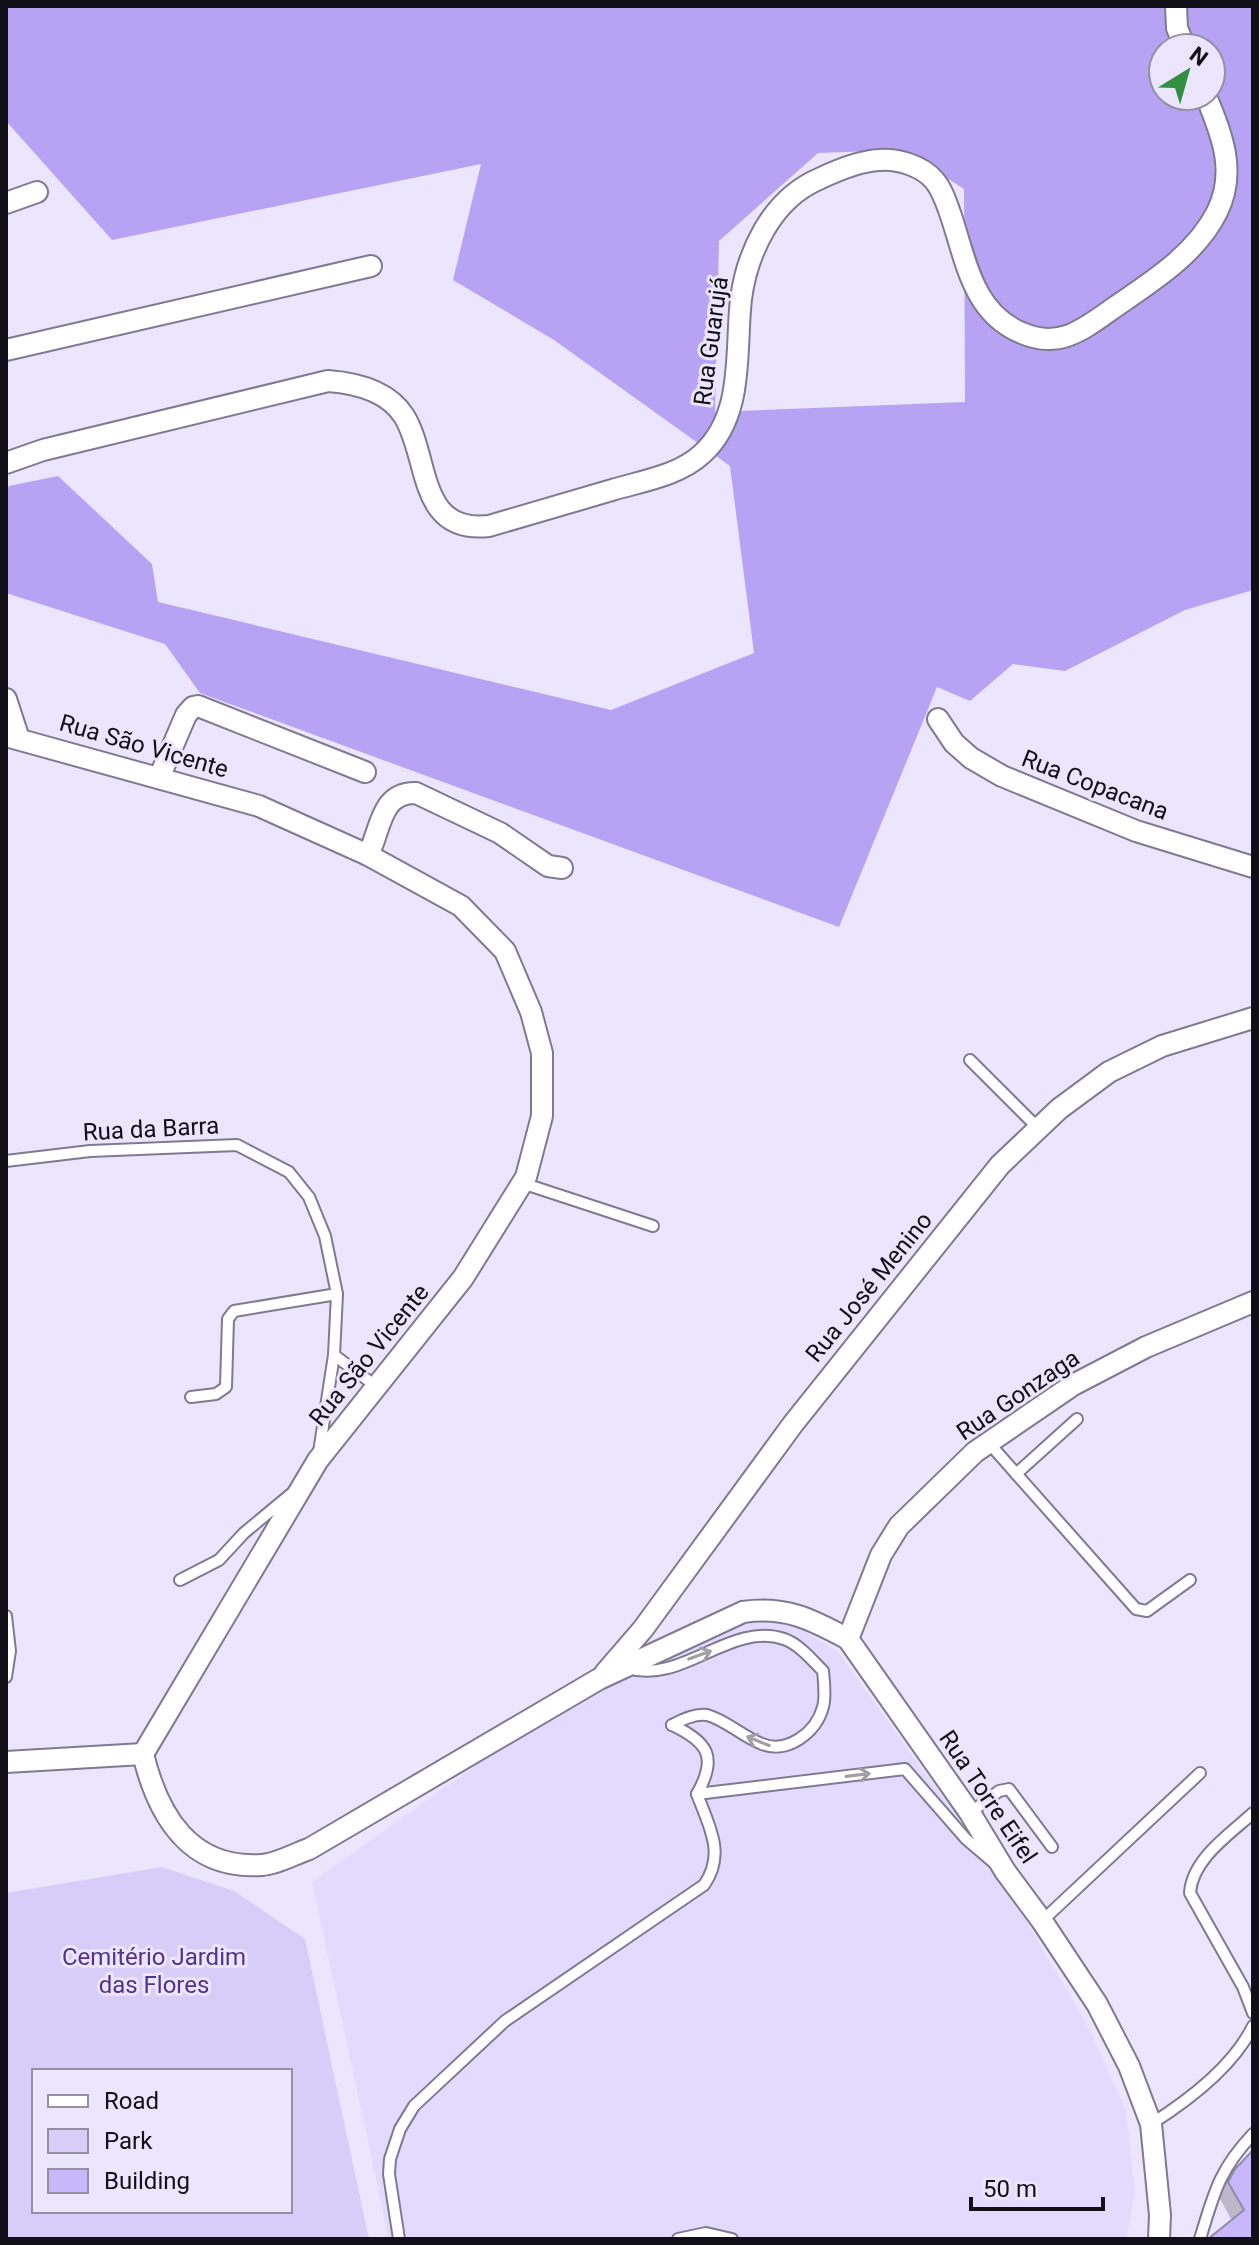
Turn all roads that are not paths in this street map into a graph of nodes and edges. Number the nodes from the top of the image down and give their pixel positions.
1 (1176, 6) edge
2 (1179, 32) edge
3 (1213, 112) edge
4 (37, 192) dead end
5 (6, 203) edge
6 (371, 266) dead end
7 (6, 350) edge
8 (6, 463) edge
9 (6, 699) edge
10 (938, 719) dead end
11 (13, 737) edge
12 (365, 772) dead end
13 (159, 778) junction
14 (368, 855) junction
15 (1253, 867) edge
16 (562, 868) dead end
17 (1253, 1018) edge
18 (970, 1060) dead end
19 (1038, 1128) junction
20 (6, 1161) edge
21 (522, 1183) junction
22 (653, 1226) dead end
23 (337, 1294) junction
24 (1253, 1302) edge
25 (334, 1355) junction
26 (377, 1387) junction
27 (191, 1397) dead end
28 (1077, 1419) dead end
29 (988, 1442) junction
30 (318, 1460) junction
31 (1016, 1474) junction
32 (303, 1485) junction
33 (180, 1580) dead end
34 (1190, 1580) dead end
35 (6, 1616) edge
36 (848, 1639) junction
37 (8, 1645) edge
38 (626, 1668) junction
39 (6, 1677) edge
40 (599, 1679) junction
41 (143, 1754) junction
42 (6, 1762) edge
43 (1200, 1773) dead end
44 (697, 1794) junction
45 (970, 1813) junction
46 (1253, 1813) edge
47 (1052, 1847) dead end
48 (1005, 1871) junction
49 (1042, 1921) junction
50 (1253, 2013) edge
51 (1253, 2026) edge
52 (1151, 2124) junction
53 (1253, 2134) edge
54 (399, 2239) edge
55 (678, 2239) edge
56 (732, 2239) edge
57 (1159, 2239) edge
58 (1200, 2239) edge

1 - 2 street
3 - 8 street, Rua Guarujá
4 - 5 street
6 - 7 street
9 - 11 street
10 - 15 street, Rua Copacana
11 - 13 street, Rua São Vicente
12 - 13 street
13 - 14 street, Rua São Vicente
14 - 16 street
14 - 21 street, Rua São Vicente
17 - 19 street, Rua José Menino
18 - 19 lane
19 - 40 street, Rua José Menino
20 - 23 lane, Rua da Barra
21 - 22 lane
21 - 26 street, Rua São Vicente
23 - 25 lane, Rua da Barra
23 - 27 lane
24 - 29 street, Rua Gonzaga
25 - 26 lane
25 - 30 lane, Rua da Barra
26 - 30 street, Rua São Vicente
28 - 31 lane
29 - 31 lane
29 - 36 street, Rua Gonzaga
30 - 32 street, Rua São Vicente
31 - 34 lane
32 - 33 lane
32 - 41 street, Rua São Vicente
35 - 37 lane
36 - 38 street, Rua Torre Eifel
36 - 45 street, Rua Torre Eifel
37 - 39 lane
38 - 40 street, Rua Torre Eifel
38 -> 44 lane
40 - 41 street
41 - 42 street
43 - 49 lane
44 -> 48 lane
44 - 54 lane
45 - 47 lane
45 - 48 street, Rua Torre Eifel
46 - 50 lane
48 - 49 street, Rua Torre Eifel
49 - 52 street, Rua Torre Eifel
51 - 52 lane
52 - 57 street, Rua Torre Eifel
53 - 58 lane
55 - 56 lane

